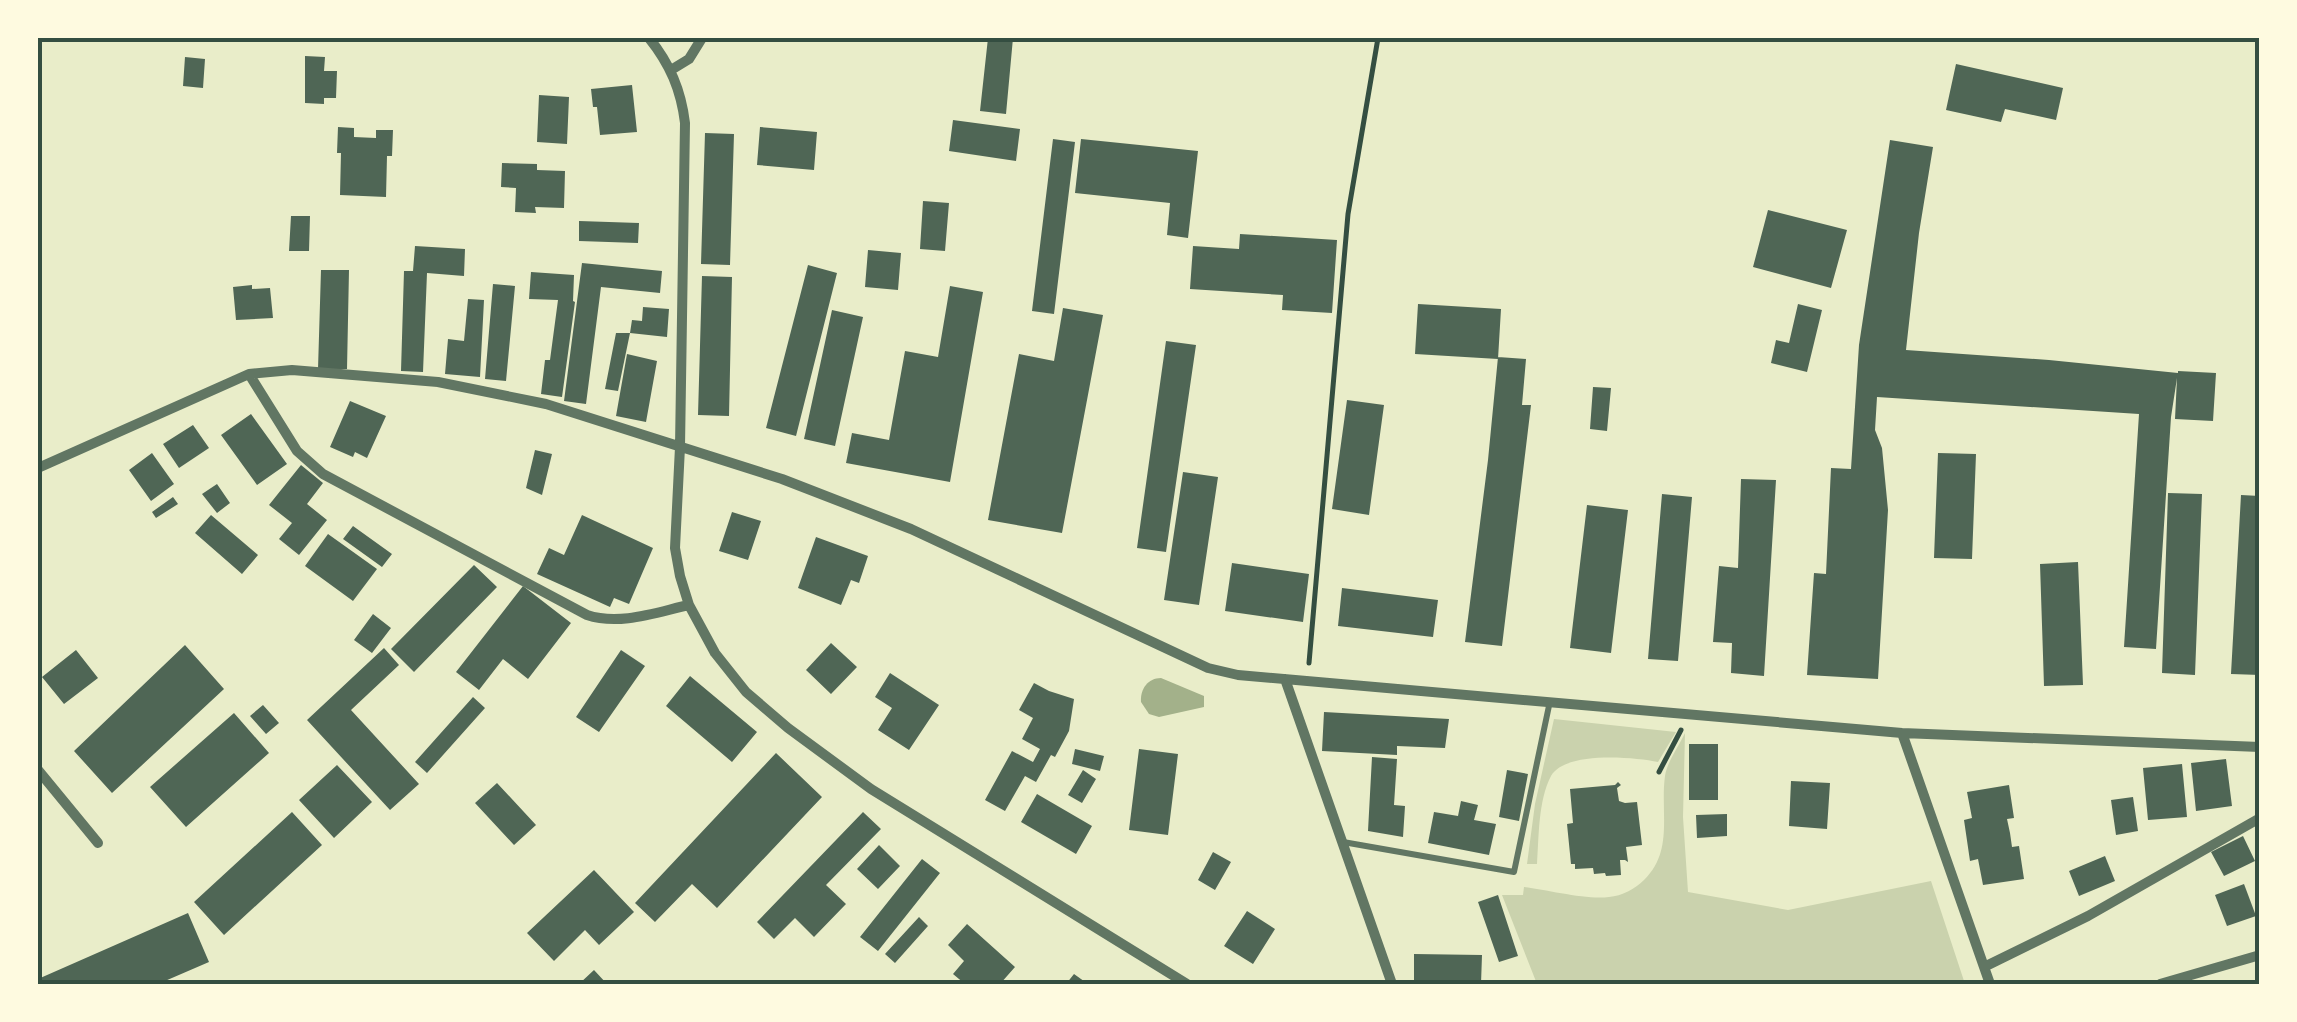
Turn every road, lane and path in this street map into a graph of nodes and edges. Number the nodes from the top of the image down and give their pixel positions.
1 (649, 38) edge
2 (702, 38) edge
3 (1378, 38) edge
4 (672, 70) junction
5 (249, 374) junction
6 (680, 447) junction
7 (38, 468) edge
8 (690, 605) junction
9 (1285, 680) junction
10 (1307, 681) junction
11 (1550, 700) junction
12 (1684, 726) dead end
13 (1902, 733) junction
14 (2260, 747) edge
15 (38, 770) edge
16 (1659, 772) dead end
17 (2260, 818) edge
18 (1342, 842) junction
19 (98, 843) dead end
20 (2260, 955) edge
21 (1984, 967) junction
22 (1187, 984) edge
23 (1392, 984) edge
24 (1990, 984) edge
25 (2160, 984) edge

1 - 4 street
2 - 4 street
3 - 10 path
4 - 6 street
5 - 6 street
5 - 7 street
5 - 8 street
6 - 8 street
6 - 9 street
8 - 22 street
9 - 10 street
9 - 18 street
10 - 11 street
11 - 13 street
11 - 18 lane
12 - 16 path
13 - 14 street
13 - 21 street
15 - 19 street
17 - 21 street
18 - 23 street
20 - 25 street
21 - 24 street

